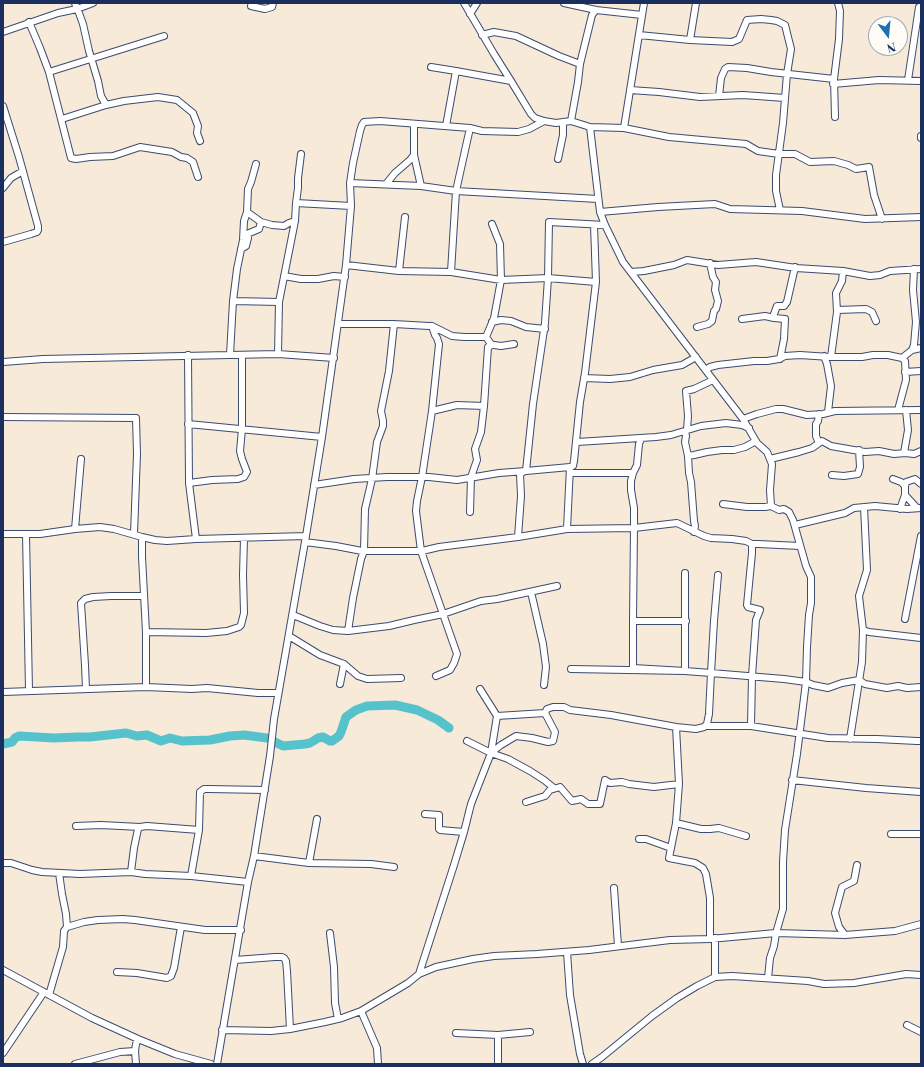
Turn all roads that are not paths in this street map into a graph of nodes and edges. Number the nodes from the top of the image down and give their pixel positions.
1 (94, 3) edge
2 (252, 3) edge
3 (273, 3) edge
4 (464, 3) edge
5 (477, 3) edge
6 (564, 3) edge
7 (644, 3) edge
8 (696, 3) edge
9 (838, 3) edge
10 (76, 6) edge
11 (919, 6) edge
12 (596, 10) junction
13 (470, 14) junction
14 (642, 14) junction
15 (29, 22) junction
16 (4, 30) edge
17 (482, 35) junction
18 (639, 35) junction
19 (164, 36) dead end
20 (690, 40) junction
21 (92, 59) junction
22 (580, 64) junction
23 (431, 67) dead end
24 (456, 71) junction
25 (49, 72) junction
26 (787, 74) junction
27 (908, 80) junction
28 (511, 81) junction
29 (921, 81) edge
30 (833, 82) junction
31 (630, 90) junction
32 (719, 96) junction
33 (785, 98) junction
34 (106, 105) junction
35 (3, 106) edge
36 (4, 113) edge
37 (835, 117) dead end
38 (62, 119) junction
39 (544, 121) junction
40 (572, 121) junction
41 (563, 122) junction
42 (414, 124) junction
43 (446, 126) junction
44 (590, 127) junction
45 (470, 128) junction
46 (624, 128) junction
47 (200, 140) dead end
48 (301, 154) dead end
49 (779, 154) junction
50 (414, 155) junction
51 (558, 159) dead end
52 (256, 164) dead end
53 (23, 171) junction
54 (198, 177) dead end
55 (350, 184) junction
56 (386, 184) junction
57 (421, 186) junction
58 (3, 188) edge
59 (456, 191) junction
60 (598, 199) junction
61 (296, 203) junction
62 (350, 206) junction
63 (780, 210) junction
64 (247, 212) junction
65 (600, 212) junction
66 (405, 217) dead end
67 (921, 218) edge
68 (882, 219) junction
69 (261, 222) junction
70 (295, 222) junction
71 (492, 224) dead end
72 (594, 225) junction
73 (605, 225) junction
74 (3, 242) edge
75 (241, 249) junction
76 (710, 263) junction
77 (346, 265) junction
78 (795, 267) junction
79 (921, 269) edge
80 (914, 270) junction
81 (399, 271) junction
82 (843, 271) junction
83 (452, 272) junction
84 (631, 272) junction
85 (284, 276) junction
86 (345, 277) junction
87 (548, 278) junction
88 (501, 280) junction
89 (596, 282) junction
90 (233, 301) junction
91 (278, 302) junction
92 (837, 310) junction
93 (774, 318) junction
94 (742, 319) dead end
95 (876, 321) dead end
96 (492, 322) junction
97 (338, 324) junction
98 (394, 324) junction
99 (432, 326) junction
100 (697, 327) dead end
101 (544, 330) junction
102 (486, 336) junction
103 (492, 344) junction
104 (514, 344) dead end
105 (921, 348) edge
106 (912, 350) junction
107 (278, 354) junction
108 (188, 355) junction
109 (230, 355) junction
110 (242, 355) junction
111 (824, 356) junction
112 (696, 357) junction
113 (832, 357) junction
114 (334, 358) junction
115 (902, 358) junction
116 (780, 359) junction
117 (3, 362) edge
118 (706, 370) junction
119 (921, 371) edge
120 (905, 372) junction
121 (584, 378) junction
122 (713, 380) junction
123 (484, 406) junction
124 (898, 410) junction
125 (906, 410) junction
126 (921, 410) edge
127 (432, 411) junction
128 (828, 412) junction
129 (819, 414) junction
130 (3, 417) edge
131 (741, 417) junction
132 (726, 423) junction
133 (188, 424) junction
134 (749, 428) junction
135 (242, 429) junction
136 (686, 431) junction
137 (322, 436) junction
138 (641, 439) junction
139 (756, 441) junction
140 (577, 442) junction
141 (819, 443) junction
142 (859, 450) junction
143 (921, 451) edge
144 (904, 453) junction
145 (688, 456) junction
146 (81, 459) dead end
147 (770, 459) junction
148 (570, 470) junction
149 (526, 471) junction
150 (633, 473) junction
151 (832, 475) dead end
152 (422, 477) junction
153 (470, 478) junction
154 (372, 479) junction
155 (893, 479) dead end
156 (189, 482) junction
157 (921, 484) edge
158 (314, 485) junction
159 (905, 486) junction
160 (905, 495) junction
161 (723, 504) dead end
162 (771, 506) junction
163 (864, 507) junction
164 (919, 508) edge
165 (900, 509) junction
166 (470, 512) dead end
167 (795, 526) junction
168 (634, 528) junction
169 (76, 529) junction
170 (567, 529) junction
171 (694, 532) junction
172 (3, 534) edge
173 (26, 534) junction
174 (134, 534) junction
175 (921, 536) edge
176 (142, 537) junction
177 (518, 537) junction
178 (244, 538) junction
179 (196, 539) junction
180 (306, 539) junction
181 (752, 544) junction
182 (800, 546) junction
183 (364, 551) junction
184 (421, 551) junction
185 (685, 573) dead end
186 (718, 575) dead end
187 (557, 586) dead end
188 (531, 592) junction
189 (144, 596) junction
190 (443, 614) junction
191 (292, 615) junction
192 (905, 619) dead end
193 (633, 621) junction
194 (686, 621) junction
195 (863, 630) junction
196 (348, 631) junction
197 (146, 632) junction
198 (289, 636) junction
199 (921, 638) edge
200 (344, 664) junction
201 (571, 669) dead end
202 (685, 671) junction
203 (711, 673) junction
204 (436, 676) dead end
205 (752, 676) junction
206 (401, 678) dead end
207 (860, 680) junction
208 (806, 682) junction
209 (340, 684) dead end
210 (544, 685) dead end
211 (146, 687) junction
212 (921, 687) edge
213 (86, 689) junction
214 (480, 689) dead end
215 (29, 691) junction
216 (3, 692) edge
217 (278, 693) junction
218 (545, 713) junction
219 (497, 716) junction
220 (705, 726) junction
221 (751, 726) junction
222 (676, 727) junction
223 (800, 733) junction
224 (850, 739) junction
225 (467, 741) dead end
226 (921, 741) edge
227 (491, 754) junction
228 (792, 780) junction
229 (679, 784) junction
230 (554, 788) junction
231 (264, 790) junction
232 (921, 792) edge
233 (526, 802) dead end
234 (426, 814) dead end
235 (316, 819) dead end
236 (676, 823) junction
237 (76, 826) dead end
238 (140, 827) junction
239 (199, 830) junction
240 (464, 832) junction
241 (891, 834) dead end
242 (921, 834) edge
243 (746, 836) dead end
244 (639, 839) dead end
245 (671, 848) junction
246 (254, 856) junction
247 (3, 863) edge
248 (309, 863) junction
249 (857, 865) dead end
250 (394, 867) dead end
251 (130, 872) junction
252 (59, 873) junction
253 (191, 876) junction
254 (248, 882) junction
255 (614, 888) dead end
256 (921, 924) edge
257 (67, 927) junction
258 (180, 927) junction
259 (241, 930) junction
260 (330, 933) dead end
261 (776, 933) junction
262 (845, 935) junction
263 (712, 938) junction
264 (618, 946) junction
265 (567, 952) junction
266 (235, 960) junction
267 (3, 970) edge
268 (117, 972) dead end
269 (419, 974) junction
270 (921, 975) edge
271 (715, 977) junction
272 (768, 978) junction
273 (46, 994) junction
274 (361, 1011) junction
275 (338, 1019) junction
276 (907, 1025) dead end
277 (290, 1029) junction
278 (222, 1030) junction
279 (530, 1032) dead end
280 (921, 1032) edge
281 (456, 1033) dead end
282 (498, 1035) junction
283 (138, 1039) junction
284 (135, 1051) junction
285 (3, 1053) edge
286 (100, 1061) edge
287 (75, 1064) edge
288 (136, 1064) edge
289 (211, 1064) edge
290 (217, 1064) edge
291 (378, 1064) edge
292 (498, 1064) edge
293 (583, 1064) edge
294 (592, 1064) edge

1 - 10 street
2 - 3 street
4 - 13 street
5 - 13 street
6 - 12 street
7 - 14 street
8 - 20 street
9 - 30 street
10 - 15 street
10 - 21 street
11 - 27 street
12 - 14 street
12 - 22 street
13 - 17 street
14 - 18 street
15 - 16 street
15 - 25 street
17 - 22 street
17 - 28 street
18 - 20 street
18 - 31 street
19 - 21 street
20 - 26 street
21 - 25 street
21 - 34 street
22 - 40 street
23 - 24 street
24 - 28 street
24 - 43 street
25 - 38 street
26 - 30 street
26 - 32 street
26 - 33 street
27 - 29 street
27 - 30 street
28 - 39 street
30 - 37 street
31 - 32 street
31 - 46 street
32 - 33 street
33 - 49 street
34 - 38 street
34 - 47 street
35 - 36 street
36 - 53 street
38 - 54 street
39 - 41 street
39 - 45 street
40 - 41 street
40 - 44 street
41 - 51 street
42 - 43 street
42 - 50 street
42 - 55 street
43 - 45 street
44 - 46 street
44 - 60 street
45 - 59 street
46 - 49 street
48 - 61 street
49 - 63 street
49 - 68 street
50 - 56 street
50 - 57 street
52 - 64 street
53 - 58 street
53 - 74 street
55 - 56 street
55 - 62 street
56 - 57 street
57 - 59 street
59 - 60 street
59 - 83 street
60 - 65 street
61 - 62 street
61 - 70 street
62 - 77 street
63 - 65 street
63 - 68 street
64 - 69 street
64 - 75 street
65 - 73 street
66 - 81 street
67 - 68 street
69 - 70 street
69 - 75 street
70 - 85 street
71 - 88 street
72 - 73 street
72 - 87 street
72 - 89 street
73 - 84 street
75 - 90 street
76 - 78 street
76 - 84 street
76 - 100 street
77 - 81 street
77 - 86 street
78 - 82 street
78 - 93 street
79 - 80 street
80 - 82 street
80 - 106 street
81 - 83 street
82 - 92 street
83 - 88 street
84 - 112 street
85 - 86 street
85 - 91 street
86 - 97 street
87 - 88 street
87 - 89 street
87 - 101 street
88 - 96 street
89 - 121 street
90 - 91 street
90 - 109 street
91 - 107 street
92 - 95 street
92 - 113 street
93 - 94 street
93 - 116 street
96 - 101 street
96 - 102 street
97 - 98 street
97 - 114 street
98 - 99 street
98 - 154 street
99 - 102 street
99 - 127 street
101 - 149 street
102 - 103 street
103 - 104 street
103 - 123 street
105 - 106 street
106 - 115 street
107 - 110 street
107 - 114 street
108 - 109 street
108 - 117 street
108 - 133 street
109 - 110 street
110 - 135 street
111 - 113 street
111 - 116 street
111 - 128 street
112 - 118 street
112 - 121 street
113 - 115 street
114 - 137 street
115 - 120 street
116 - 118 street
118 - 122 street
119 - 120 street
120 - 124 street
121 - 140 street
122 - 131 street
122 - 136 street
123 - 127 street
123 - 153 street
124 - 125 street
124 - 128 street
125 - 126 street
125 - 144 street
127 - 152 street
128 - 129 street
129 - 131 street
129 - 141 street
130 - 174 street
131 - 132 street
131 - 134 street
132 - 134 street
132 - 136 street
133 - 135 street
133 - 156 street
134 - 139 street
135 - 137 street
135 - 156 street
136 - 138 street
136 - 145 street
137 - 158 street
138 - 140 street
138 - 150 street
139 - 145 street
139 - 147 street
140 - 148 street
141 - 142 street
141 - 147 street
142 - 144 street
142 - 151 street
143 - 144 street
145 - 171 street
146 - 169 street
147 - 162 street
148 - 149 street
148 - 150 street
148 - 170 street
149 - 153 street
149 - 177 street
150 - 168 street
152 - 153 street
152 - 154 street
152 - 184 street
153 - 166 street
154 - 158 street
154 - 183 street
155 - 159 street
156 - 179 street
157 - 159 street
158 - 180 street
159 - 160 street
160 - 164 street
160 - 165 street
161 - 162 street
162 - 167 street
163 - 165 street
163 - 167 street
163 - 195 street
164 - 165 street
167 - 182 street
168 - 170 street
168 - 171 street
168 - 193 street
169 - 173 street
169 - 174 street
170 - 177 street
171 - 181 street
172 - 173 street
173 - 215 street
174 - 176 street
175 - 192 street
176 - 179 street
176 - 189 street
177 - 184 street
178 - 179 street
178 - 180 street
178 - 197 street
180 - 183 street
180 - 191 street
181 - 182 street
181 - 205 street
182 - 208 street
183 - 184 street
183 - 196 street
184 - 190 street
185 - 194 street
186 - 203 street
187 - 188 street
188 - 190 street
188 - 210 street
189 - 197 street
189 - 213 street
190 - 196 street
190 - 204 street
191 - 196 street
191 - 198 street
193 - 194 street
193 - 202 street
194 - 202 street
195 - 199 street
195 - 207 street
197 - 211 street
198 - 200 street
198 - 217 street
200 - 206 street
200 - 209 street
201 - 202 street
202 - 203 street
203 - 205 street
203 - 220 street
205 - 208 street
205 - 221 street
207 - 208 street
207 - 212 street
207 - 224 street
208 - 223 street
211 - 213 street
211 - 217 street
213 - 215 street
214 - 219 street
215 - 216 street
217 - 231 street
218 - 219 street
218 - 222 street
218 - 227 street
219 - 227 street
220 - 221 street
220 - 222 street
221 - 223 street
222 - 229 street
223 - 224 street
223 - 228 street
224 - 226 street
225 - 227 street
227 - 230 street
227 - 240 street
228 - 232 street
228 - 261 street
229 - 230 street
229 - 236 street
230 - 233 street
231 - 239 street
231 - 246 street
234 - 240 street
235 - 248 street
236 - 243 street
236 - 245 street
237 - 238 street
238 - 239 street
238 - 251 street
239 - 253 street
240 - 269 street
241 - 242 street
244 - 245 street
245 - 263 street
246 - 248 street
246 - 254 street
247 - 252 street
248 - 250 street
249 - 262 street
251 - 252 street
251 - 253 street
252 - 257 street
253 - 254 street
254 - 259 street
255 - 264 street
256 - 262 street
257 - 258 street
257 - 273 street
258 - 259 street
258 - 268 street
259 - 266 street
260 - 275 street
261 - 262 street
261 - 263 street
261 - 272 street
263 - 264 street
263 - 271 street
264 - 265 street
265 - 269 street
265 - 293 street
266 - 277 street
266 - 278 street
267 - 273 street
269 - 274 street
270 - 272 street
271 - 272 street
271 - 294 street
273 - 283 street
273 - 285 street
274 - 275 street
274 - 291 street
275 - 277 street
276 - 280 street
277 - 278 street
278 - 290 street
279 - 282 street
281 - 282 street
282 - 292 street
283 - 284 street
283 - 289 street
284 - 286 street
284 - 288 street
286 - 287 street

